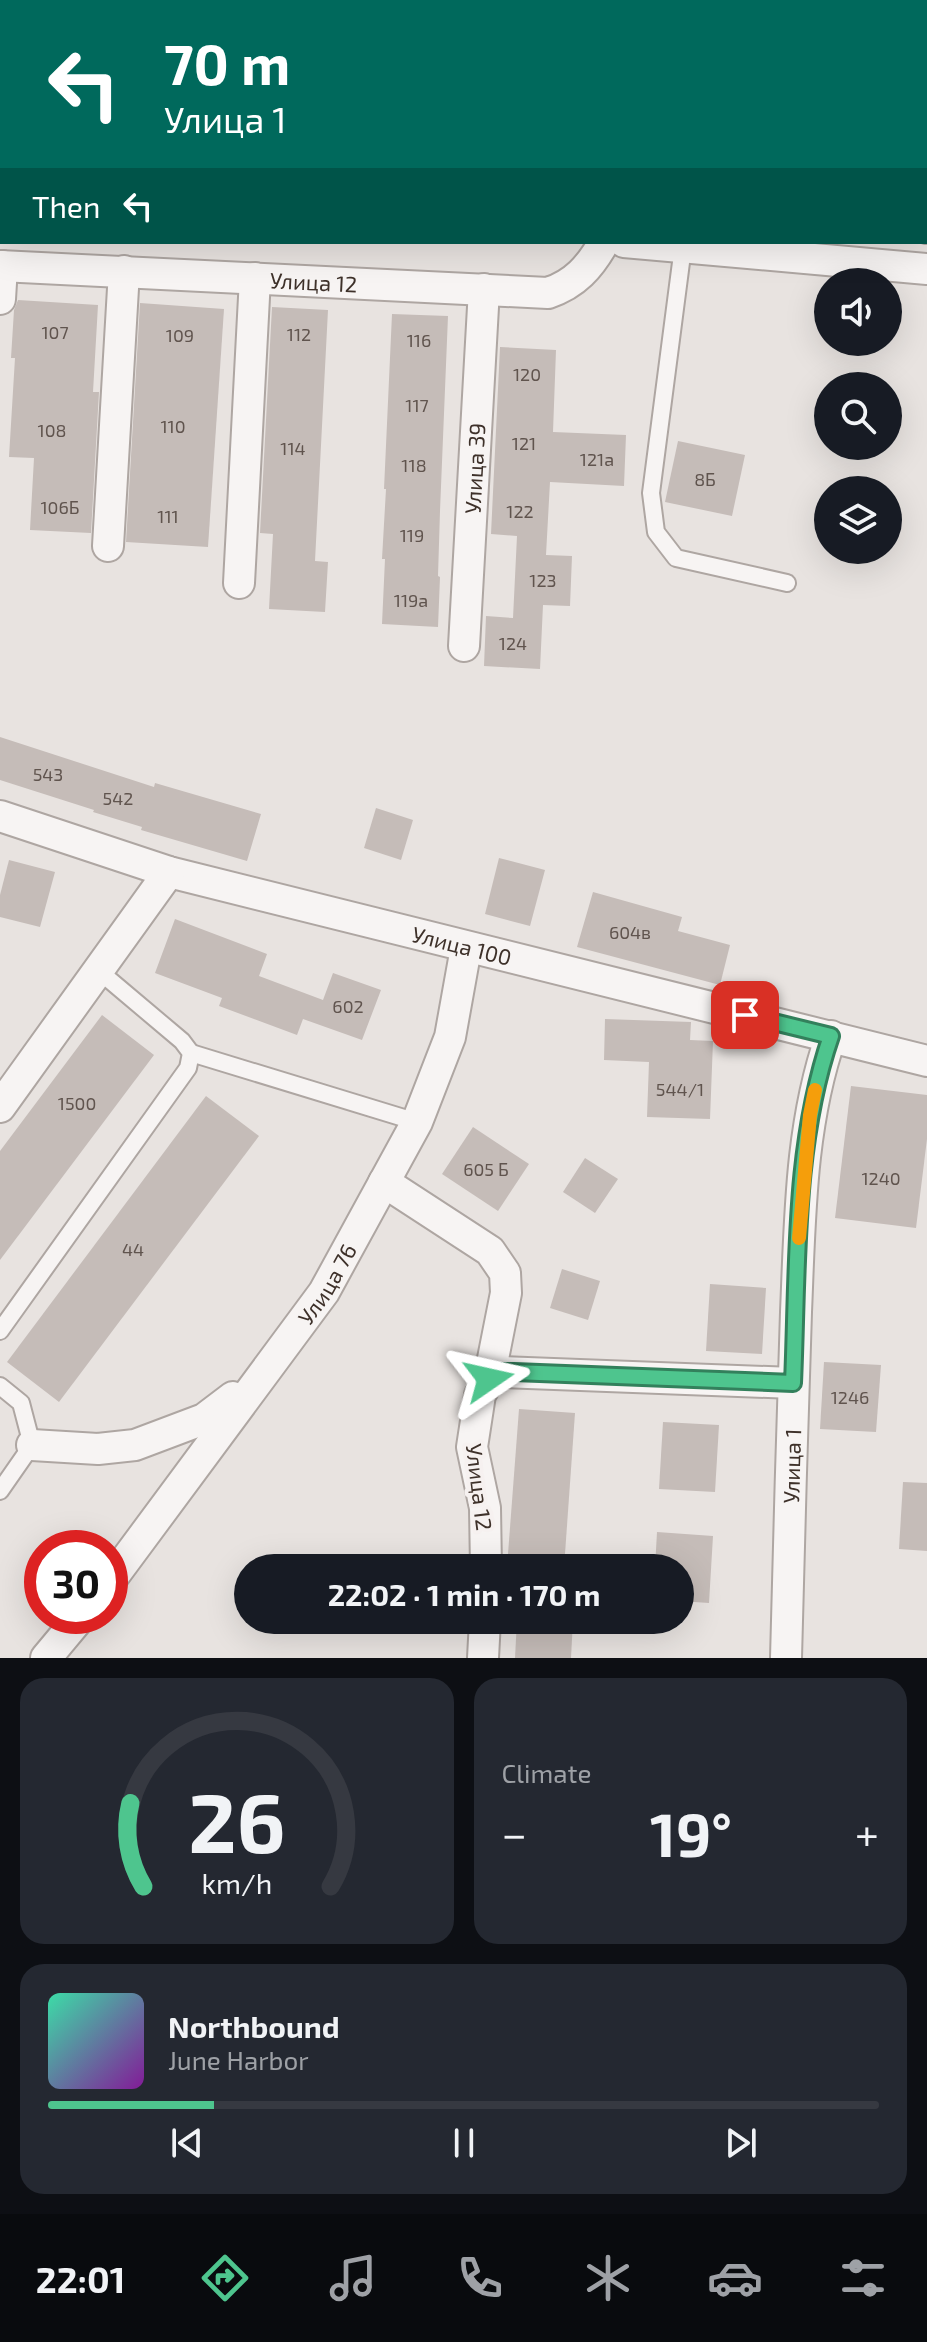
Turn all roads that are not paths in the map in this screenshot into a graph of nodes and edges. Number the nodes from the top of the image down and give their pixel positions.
1 (603, 244) edge
2 (648, 244) edge
3 (683, 247) junction
4 (94, 256) edge
5 (1, 266) edge
6 (927, 269) edge
7 (124, 271) junction
8 (255, 278) junction
9 (484, 289) junction
10 (0, 299) edge
11 (108, 546) dead end
12 (239, 583) dead end
13 (787, 583) dead end
14 (464, 646) dead end
15 (0, 816) edge
16 (169, 872) junction
17 (466, 948) junction
18 (99, 971) junction
19 (831, 1036) junction
20 (191, 1053) junction
21 (927, 1061) edge
22 (0, 1107) edge
23 (417, 1122) junction
24 (384, 1182) junction
25 (0, 1331) edge
26 (261, 1375) junction
27 (489, 1379) junction
28 (793, 1383) junction
29 (0, 1386) edge
30 (32, 1445) junction
31 (0, 1491) edge
32 (486, 1554) edge
33 (128, 1556) edge
34 (66, 1634) edge
35 (484, 1634) edge
36 (46, 1658) edge
37 (483, 1658) edge
38 (786, 1658) edge

1 - 9 street, Улица 12
2 - 3 street
3 - 6 street
3 - 13 lane
4 - 5 street, Улица 12
4 - 7 street, Улица 12
5 - 10 street
7 - 8 street, Улица 12
7 - 11 street
8 - 9 street, Улица 12
8 - 12 street
9 - 14 street, Улица 39
15 - 16 street, Улица 100
16 - 17 street, Улица 100
16 - 18 street
17 - 19 street, Улица 100
17 - 23 street, Улица 76
18 - 20 lane
18 - 22 street
19 - 21 street, Улица 100
19 - 28 street, Улица 1
20 - 23 lane
20 - 25 lane
23 - 24 street, Улица 76
24 - 26 street, Улица 76
24 - 27 street, Улица 12
26 - 30 street
26 - 33 street, Улица 76
27 - 28 street
27 - 32 street, Улица 12
28 - 38 street, Улица 1
29 - 30 lane
30 - 31 lane
34 - 36 street
35 - 37 street

